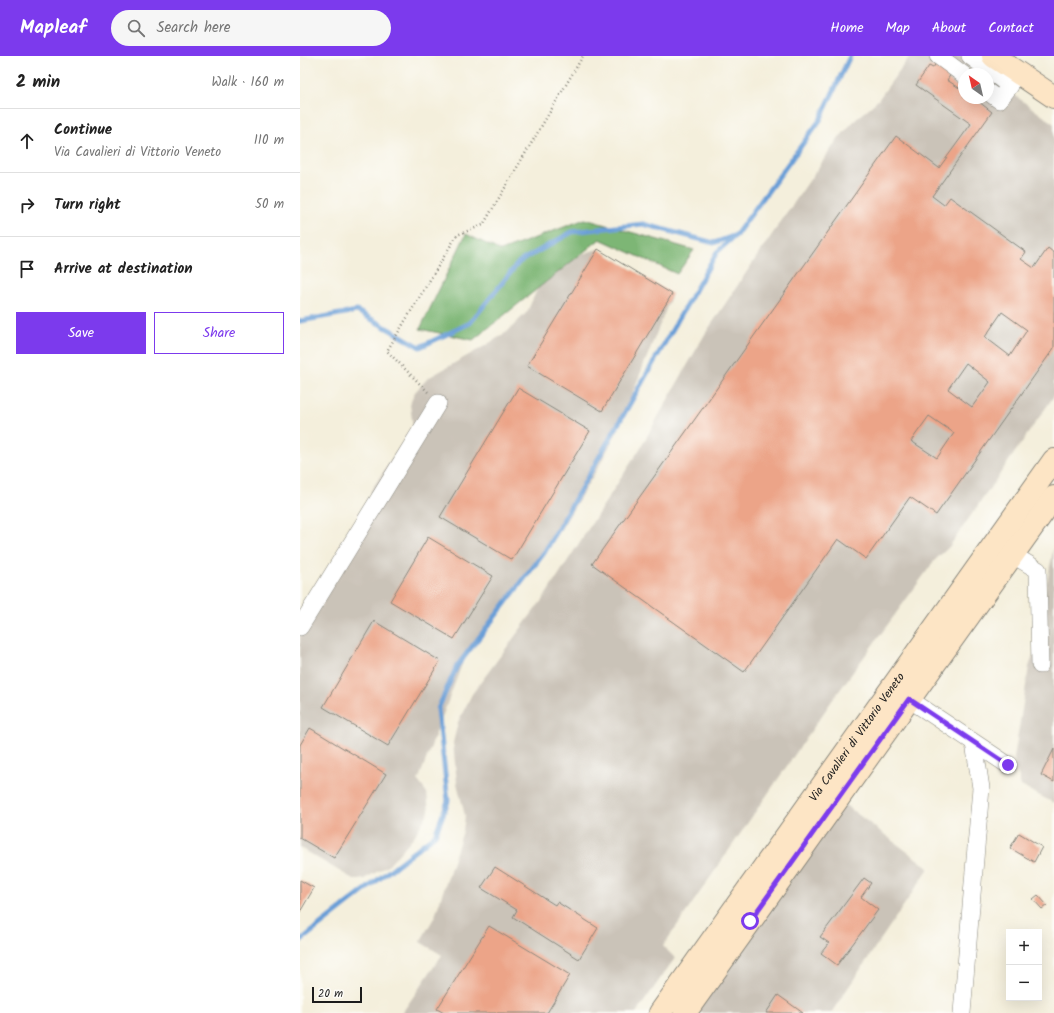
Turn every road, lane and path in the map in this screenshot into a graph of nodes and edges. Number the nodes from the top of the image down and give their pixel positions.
1 (583, 56) edge
2 (938, 56) edge
3 (970, 56) edge
4 (993, 56) edge
5 (1025, 66) edge
6 (986, 68) edge
7 (958, 71) edge
8 (994, 74) edge
9 (994, 96) edge
10 (1054, 97) edge
11 (438, 403) joint
12 (1054, 460) edge
13 (1054, 497) edge
14 (1012, 555) junction
15 (300, 627) edge
16 (1040, 665) dead end
17 (909, 699) junction
18 (974, 743) junction
19 (1008, 765) dead end
20 (660, 1013) edge
21 (685, 1013) edge
22 (962, 1013) edge

1 - 11 path
2 - 7 street
3 - 6 street
4 - 5 street
5 - 10 street
8 - 9 street
11 - 15 street
12 - 20 street, Via Cavalieri di Vittorio Veneto
13 - 14 street, Via Cavalieri di Vittorio Veneto
14 - 16 street
14 - 17 street, Via Cavalieri di Vittorio Veneto
17 - 18 street
17 - 21 street, Via Cavalieri di Vittorio Veneto
18 - 19 street
18 - 22 street

